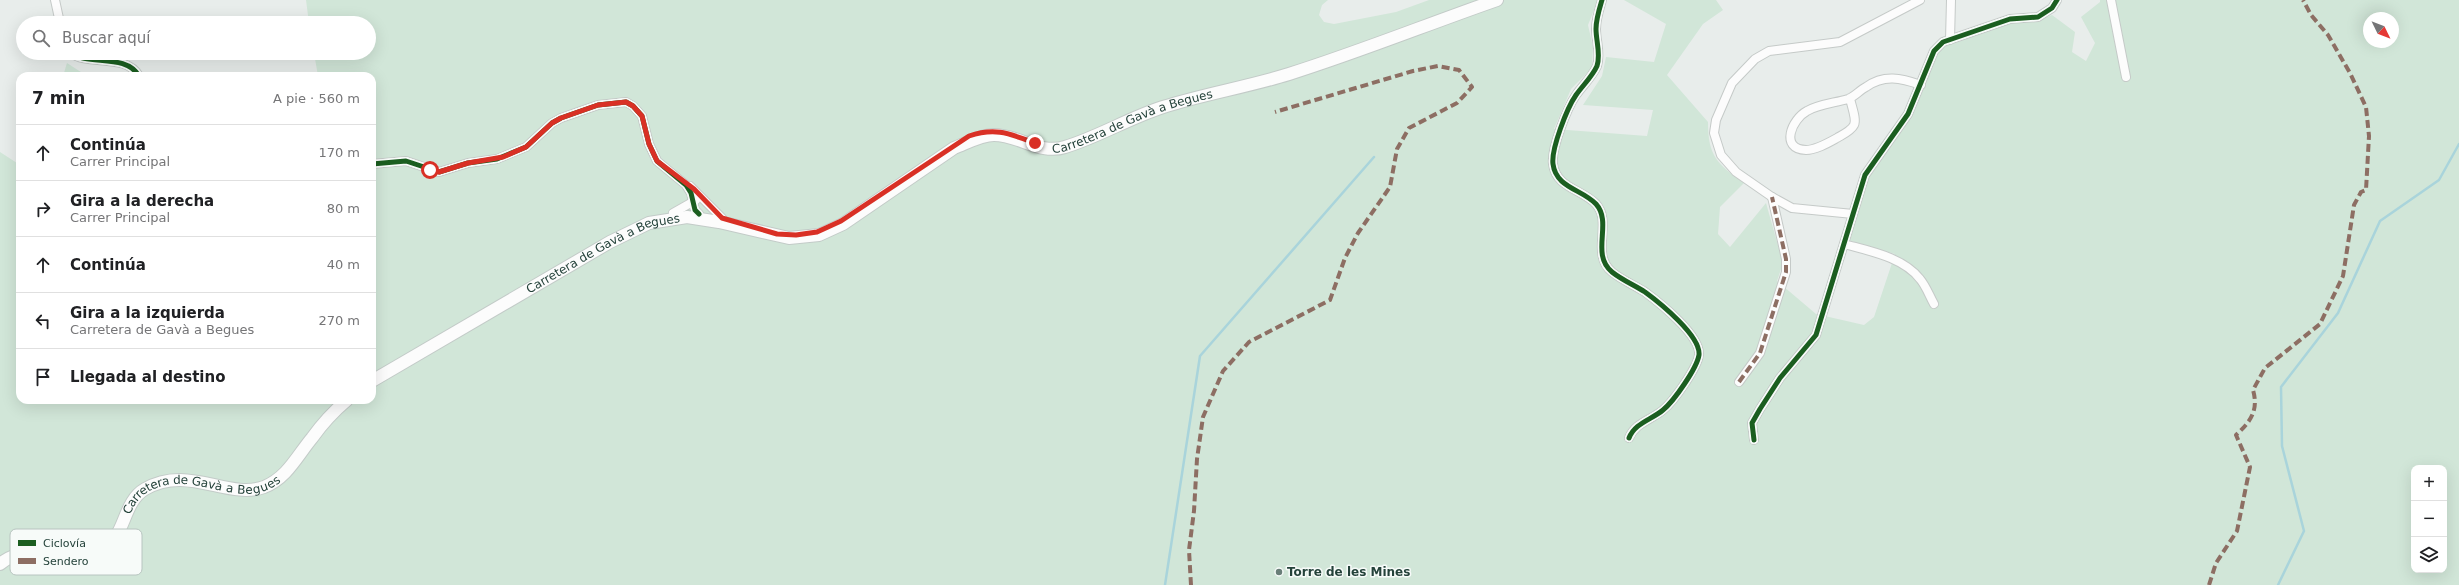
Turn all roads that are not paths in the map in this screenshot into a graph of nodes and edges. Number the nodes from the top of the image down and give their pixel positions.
1 (56, 0) edge
2 (1486, 0) edge
3 (1497, 0) edge
4 (1602, 0) edge
5 (1920, 0) edge
6 (1951, 0) edge
7 (2057, 0) edge
8 (2111, 0) edge
9 (59, 16) edge
10 (1950, 40) junction
11 (107, 60) edge
12 (136, 72) edge
13 (2126, 78) dead end
14 (1920, 85) junction
15 (1850, 98) junction
16 (376, 164) edge
17 (684, 182) junction
18 (1772, 197) junction
19 (706, 202) junction
20 (694, 203) junction
21 (673, 213) junction
22 (1853, 214) junction
23 (699, 216) junction
24 (722, 218) junction
25 (1844, 244) junction
26 (1934, 304) dead end
27 (376, 374) edge
28 (376, 380) edge
29 (1739, 382) dead end
30 (336, 404) edge
31 (343, 404) edge
32 (1628, 438) dead end
33 (1754, 440) dead end
34 (114, 529) edge
35 (119, 529) edge
36 (10, 551) edge
37 (0, 557) edge
38 (10, 558) edge
39 (0, 564) edge

1 - 9 street
2 - 24 main road, Carretera de Gavà a Begues
3 - 23 main road, Carretera de Gavà a Begues
4 - 32 street
5 - 18 street
6 - 10 street
7 - 10 street
8 - 13 street
10 - 14 street
11 - 12 street
14 - 15 street
14 - 22 street
15 - 15 street
16 - 17 street
17 - 19 street
17 - 20 street
18 - 22 street
18 - 29 street
19 - 20 street
19 - 23 street
19 - 24 street
20 - 21 street
20 - 23 street
21 - 23 main road, Carretera de Gavà a Begues
21 - 27 main road, Carretera de Gavà a Begues
22 - 25 street
23 - 24 main road, Carretera de Gavà a Begues
23 - 28 main road, Carretera de Gavà a Begues
25 - 26 street
25 - 33 street
30 - 34 main road, Carretera de Gavà a Begues
31 - 35 main road, Carretera de Gavà a Begues
36 - 37 main road, Carretera de Gavà a Begues
38 - 39 main road, Carretera de Gavà a Begues

